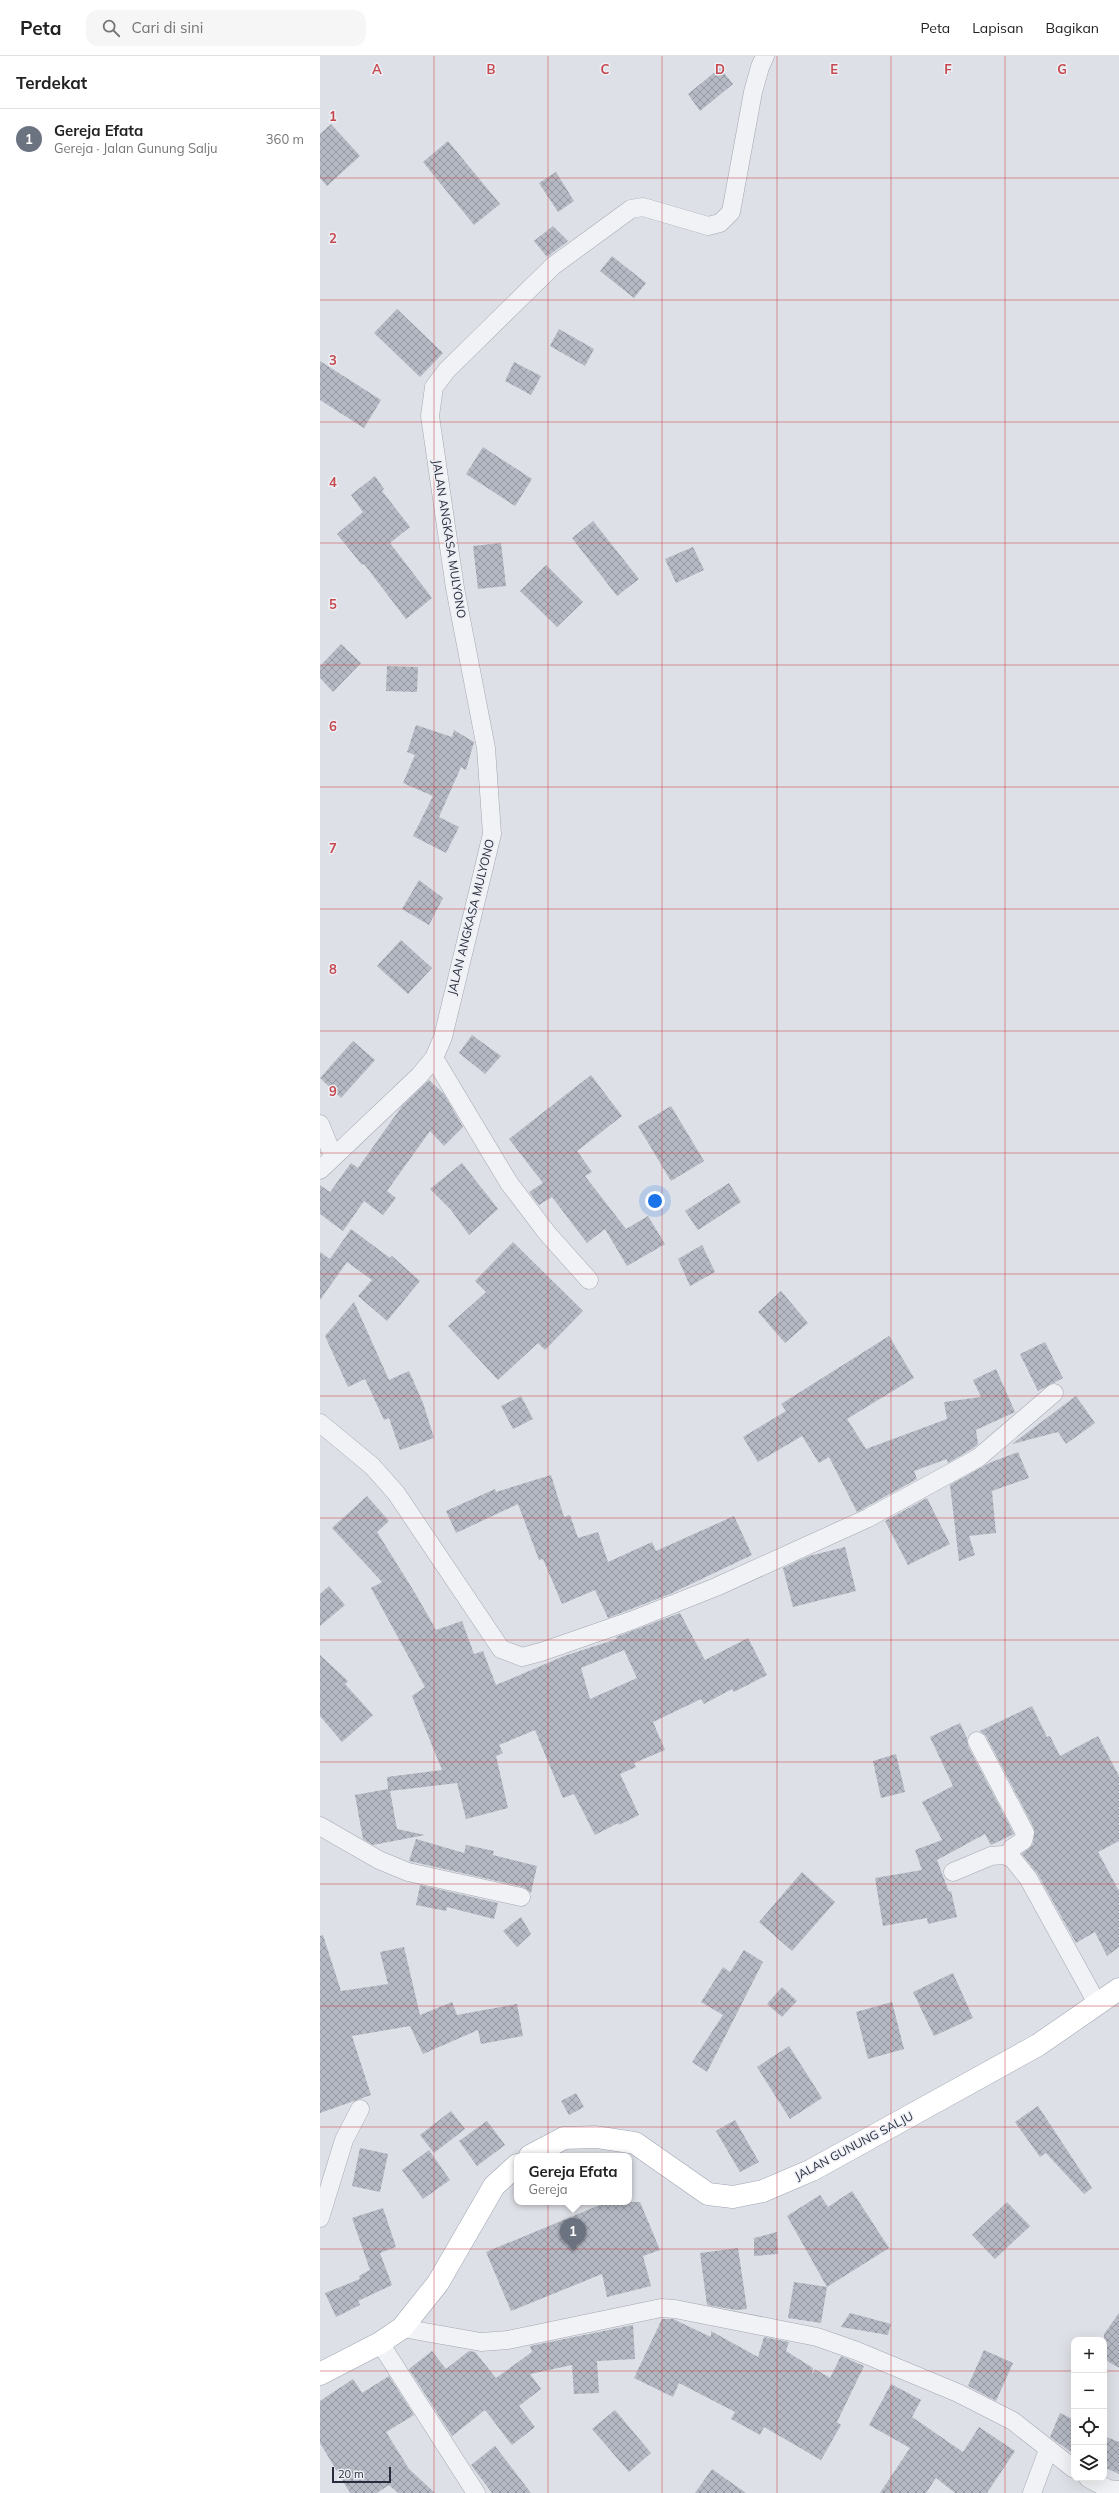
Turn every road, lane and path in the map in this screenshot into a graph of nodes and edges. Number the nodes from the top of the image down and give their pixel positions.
1 (766, 56) edge
2 (434, 1058) junction
3 (320, 1124) edge
4 (333, 1156) junction
5 (320, 1170) edge
6 (589, 1280) dead end
7 (1054, 1393) dead end
8 (320, 1424) edge
9 (977, 1740) dead end
10 (320, 1826) edge
11 (1008, 1856) junction
12 (953, 1872) dead end
13 (521, 1897) dead end
14 (1119, 1989) edge
15 (1098, 2005) junction
16 (360, 2109) dead end
17 (536, 2153) edge
18 (514, 2168) edge
19 (320, 2218) edge
20 (402, 2328) junction
21 (380, 2343) junction
22 (321, 2369) edge
23 (1048, 2450) junction
24 (1071, 2467) edge
25 (1093, 2481) edge
26 (1119, 2490) edge
27 (476, 2493) edge
28 (1032, 2493) edge

1 - 2 street, JALAN ANGKASA MULYONO
2 - 4 street, JALAN ANGKASA MULYONO
2 - 6 street
3 - 4 street
4 - 5 street, JALAN ANGKASA MULYONO
7 - 8 street
9 - 11 street
10 - 13 street
11 - 12 street
11 - 15 street
14 - 15 main road, JALAN GUNUNG SALJU
15 - 17 main road, JALAN GUNUNG SALJU
16 - 19 street
18 - 20 main road
20 - 21 main road
20 - 23 street
21 - 22 main road
21 - 27 street
23 - 24 street
23 - 28 street
25 - 26 street

